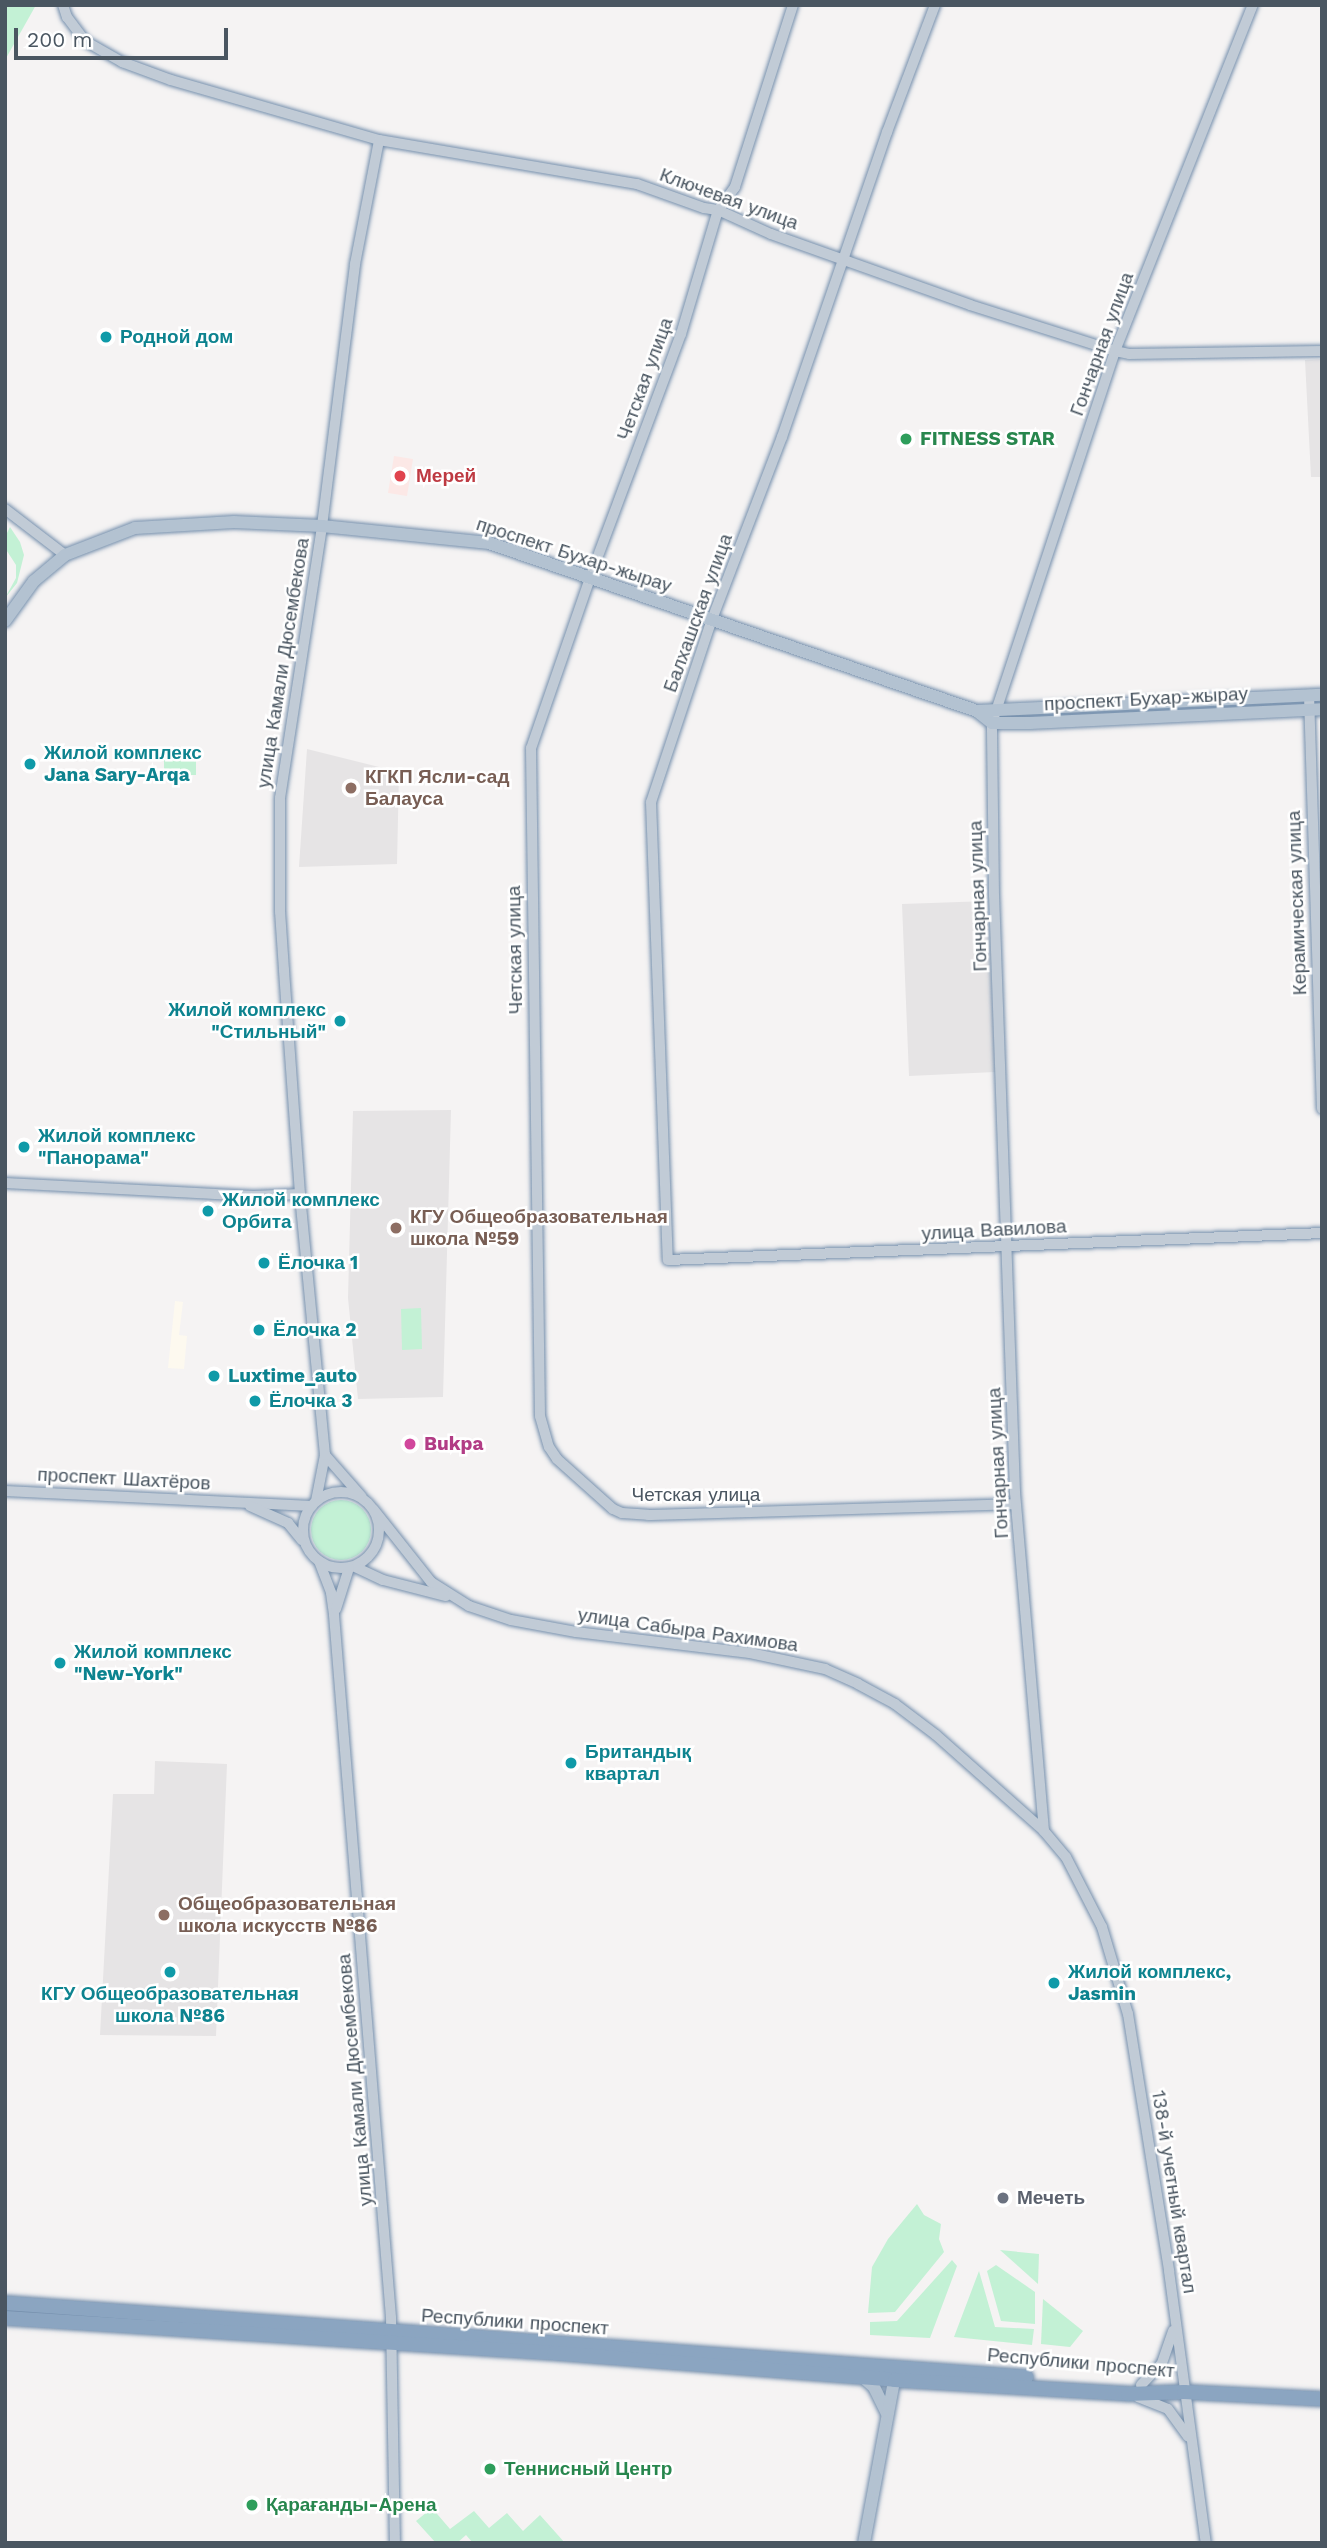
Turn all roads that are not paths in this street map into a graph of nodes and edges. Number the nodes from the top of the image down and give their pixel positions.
1 (63, 5) edge
2 (793, 5) edge
3 (935, 5) edge
4 (1253, 5) edge
5 (379, 140) junction
6 (718, 210) junction
7 (844, 259) junction
8 (1115, 351) junction
9 (1322, 351) edge
10 (5, 509) edge
11 (322, 526) junction
12 (65, 555) junction
13 (590, 578) junction
14 (5, 621) edge
15 (711, 622) junction
16 (1315, 695) edge
17 (1315, 709) edge
18 (993, 717) junction
19 (1322, 1109) edge
20 (5, 1183) edge
21 (300, 1194) junction
22 (1322, 1233) edge
23 (1008, 1246) junction
24 (668, 1260) joint
25 (325, 1455) junction
26 (5, 1491) edge
27 (365, 1500) junction
28 (241, 1502) junction
29 (314, 1503) junction
30 (1015, 1504) junction
31 (374, 1510) junction
32 (306, 1547) junction
33 (319, 1562) junction
34 (352, 1567) junction
35 (452, 1597) junction
36 (334, 1615) junction
37 (1044, 1831) junction
38 (1066, 1857) joint
39 (5, 2303) edge
40 (5, 2318) edge
41 (1175, 2318) junction
42 (36, 2320) junction
43 (5, 2326) edge
44 (393, 2339) junction
45 (896, 2374) junction
46 (864, 2378) junction
47 (910, 2381) junction
48 (1134, 2389) junction
49 (1184, 2392) junction
50 (1322, 2399) edge
51 (888, 2417) junction
52 (1192, 2448) junction
53 (394, 2543) edge
54 (864, 2543) edge
55 (1206, 2543) edge

1 - 5 street, Ключевая улица
2 - 6 street, Четская улица
3 - 7 street, Балхашская улица
4 - 8 street, Гончарная улица
5 - 6 street, Ключевая улица
5 - 11 street, улица Камали Дюсембекова
6 - 7 street, Ключевая улица
6 - 13 street, Четская улица
7 - 8 street, Ключевая улица
7 - 15 street, Балхашская улица
8 - 9 street, Ключевая улица
8 - 18 street, Гончарная улица
10 - 12 street
11 - 12 main road, проспект Бухар-жырау
11 - 13 main road, проспект Бухар-жырау
11 - 21 street, улица Камали Дюсембекова
12 - 14 main road, проспект Бухар-жырау
13 - 15 main road, проспект Бухар-жырау
13 - 30 street, Четская улица
15 - 18 main road, проспект Бухар-жырау
15 - 24 street, Балхашская улица
16 - 17 street, Керамическая улица
16 - 18 main road, проспект Бухар-жырау
17 - 18 main road, проспект Бухар-жырау
17 - 19 street, Керамическая улица
18 - 23 street, Гончарная улица
20 - 21 street
21 - 25 street, улица Камали Дюсембекова
22 - 23 street, улица Вавилова
23 - 24 street, улица Вавилова
23 - 30 street, Гончарная улица
25 - 27 street
25 - 29 street, улица Камали Дюсембекова
26 - 28 street, проспект Шахтёров
27 - 29 street
27 - 31 street
28 - 29 street, проспект Шахтёров
28 - 32 street
29 - 32 street
30 - 37 street, Гончарная улица
31 - 34 street
31 - 35 street
32 - 33 street
33 - 34 street
33 - 36 street
34 - 35 street
34 - 36 street
35 - 37 street, улица Сабыра Рахимова
36 - 44 street, улица Камали Дюсембекова
37 - 38 street, улица Сабыра Рахимова
38 - 41 street, 138-й учетный квартал
39 - 44 highway, Республики проспект
40 - 42 highway, Республики проспект
41 - 48 street
41 - 49 street, 138-й учетный квартал
42 - 43 street
42 - 44 highway, Республики проспект
44 - 45 highway, Республики проспект
44 - 46 highway, Республики проспект
44 - 53 street, улица Камали Дюсембекова
45 - 46 highway, Республики проспект
45 - 47 highway, Республики проспект
45 - 48 highway, Республики проспект
45 - 51 main road
46 - 51 main road
47 - 48 highway, Республики проспект
47 - 51 main road
48 - 49 highway, Республики проспект
48 - 52 street
49 - 50 highway, Республики проспект
49 - 52 street, 138-й учетный квартал
51 - 54 main road
52 - 55 street, 138-й учетный квартал

